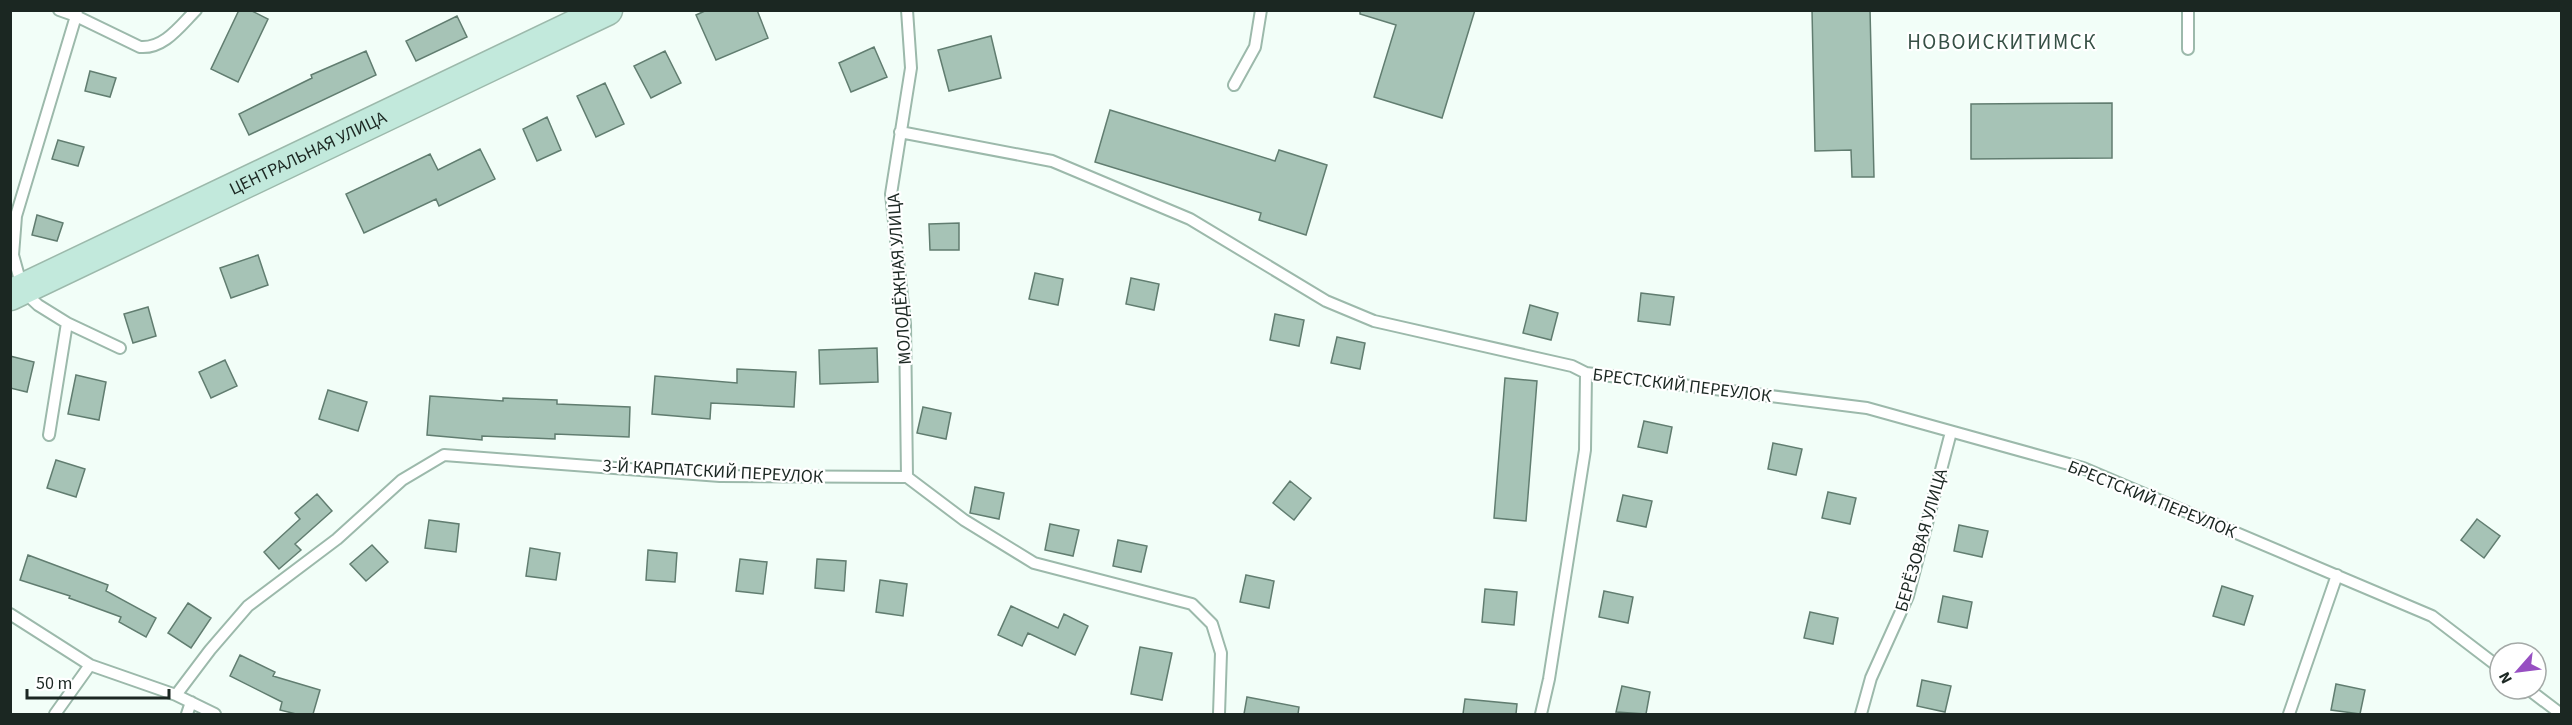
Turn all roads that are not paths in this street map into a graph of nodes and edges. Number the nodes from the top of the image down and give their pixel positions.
1 (59, 10) edge
2 (196, 10) edge
3 (607, 10) edge
4 (907, 10) edge
5 (1261, 10) edge
6 (2188, 10) edge
7 (77, 13) edge
8 (2188, 49) dead end
9 (1234, 85) dead end
10 (900, 132) junction
11 (17, 293) edge
12 (67, 323) junction
13 (120, 348) dead end
14 (1586, 373) junction
15 (1951, 432) junction
16 (49, 435) dead end
17 (907, 477) junction
18 (2337, 575) junction
19 (10, 614) edge
20 (2488, 659) edge
21 (90, 665) junction
22 (176, 695) junction
23 (2544, 701) edge
24 (190, 702) junction
25 (55, 714) edge
26 (187, 714) edge
27 (215, 714) edge
28 (1220, 714) edge
29 (1541, 714) edge
30 (1861, 714) edge
31 (2289, 714) edge
32 (2561, 714) edge

1 - 7 lane
2 - 7 lane
3 - 11 street, ЦЕНТРАЛЬНАЯ УЛИЦА
4 - 10 lane, МОЛОДЁЖНАЯ УЛИЦА
5 - 9 lane
6 - 8 lane
7 - 11 lane
10 - 14 lane, БРЕСТСКИЙ ПЕРЕУЛОК
10 - 17 lane, МОЛОДЁЖНАЯ УЛИЦА
11 - 12 lane
12 - 13 lane
12 - 16 lane
14 - 15 lane, БРЕСТСКИЙ ПЕРЕУЛОК
14 - 29 lane
15 - 18 lane, БРЕСТСКИЙ ПЕРЕУЛОК
15 - 30 lane, БЕРЁЗОВАЯ УЛИЦА
17 - 22 lane, 3-Й КАРПАТСКИЙ ПЕРЕУЛОК
17 - 28 lane
18 - 20 lane, БРЕСТСКИЙ ПЕРЕУЛОК
18 - 31 lane
19 - 21 lane
21 - 22 lane
21 - 25 lane
22 - 24 lane
23 - 32 lane
24 - 26 lane
24 - 27 lane

